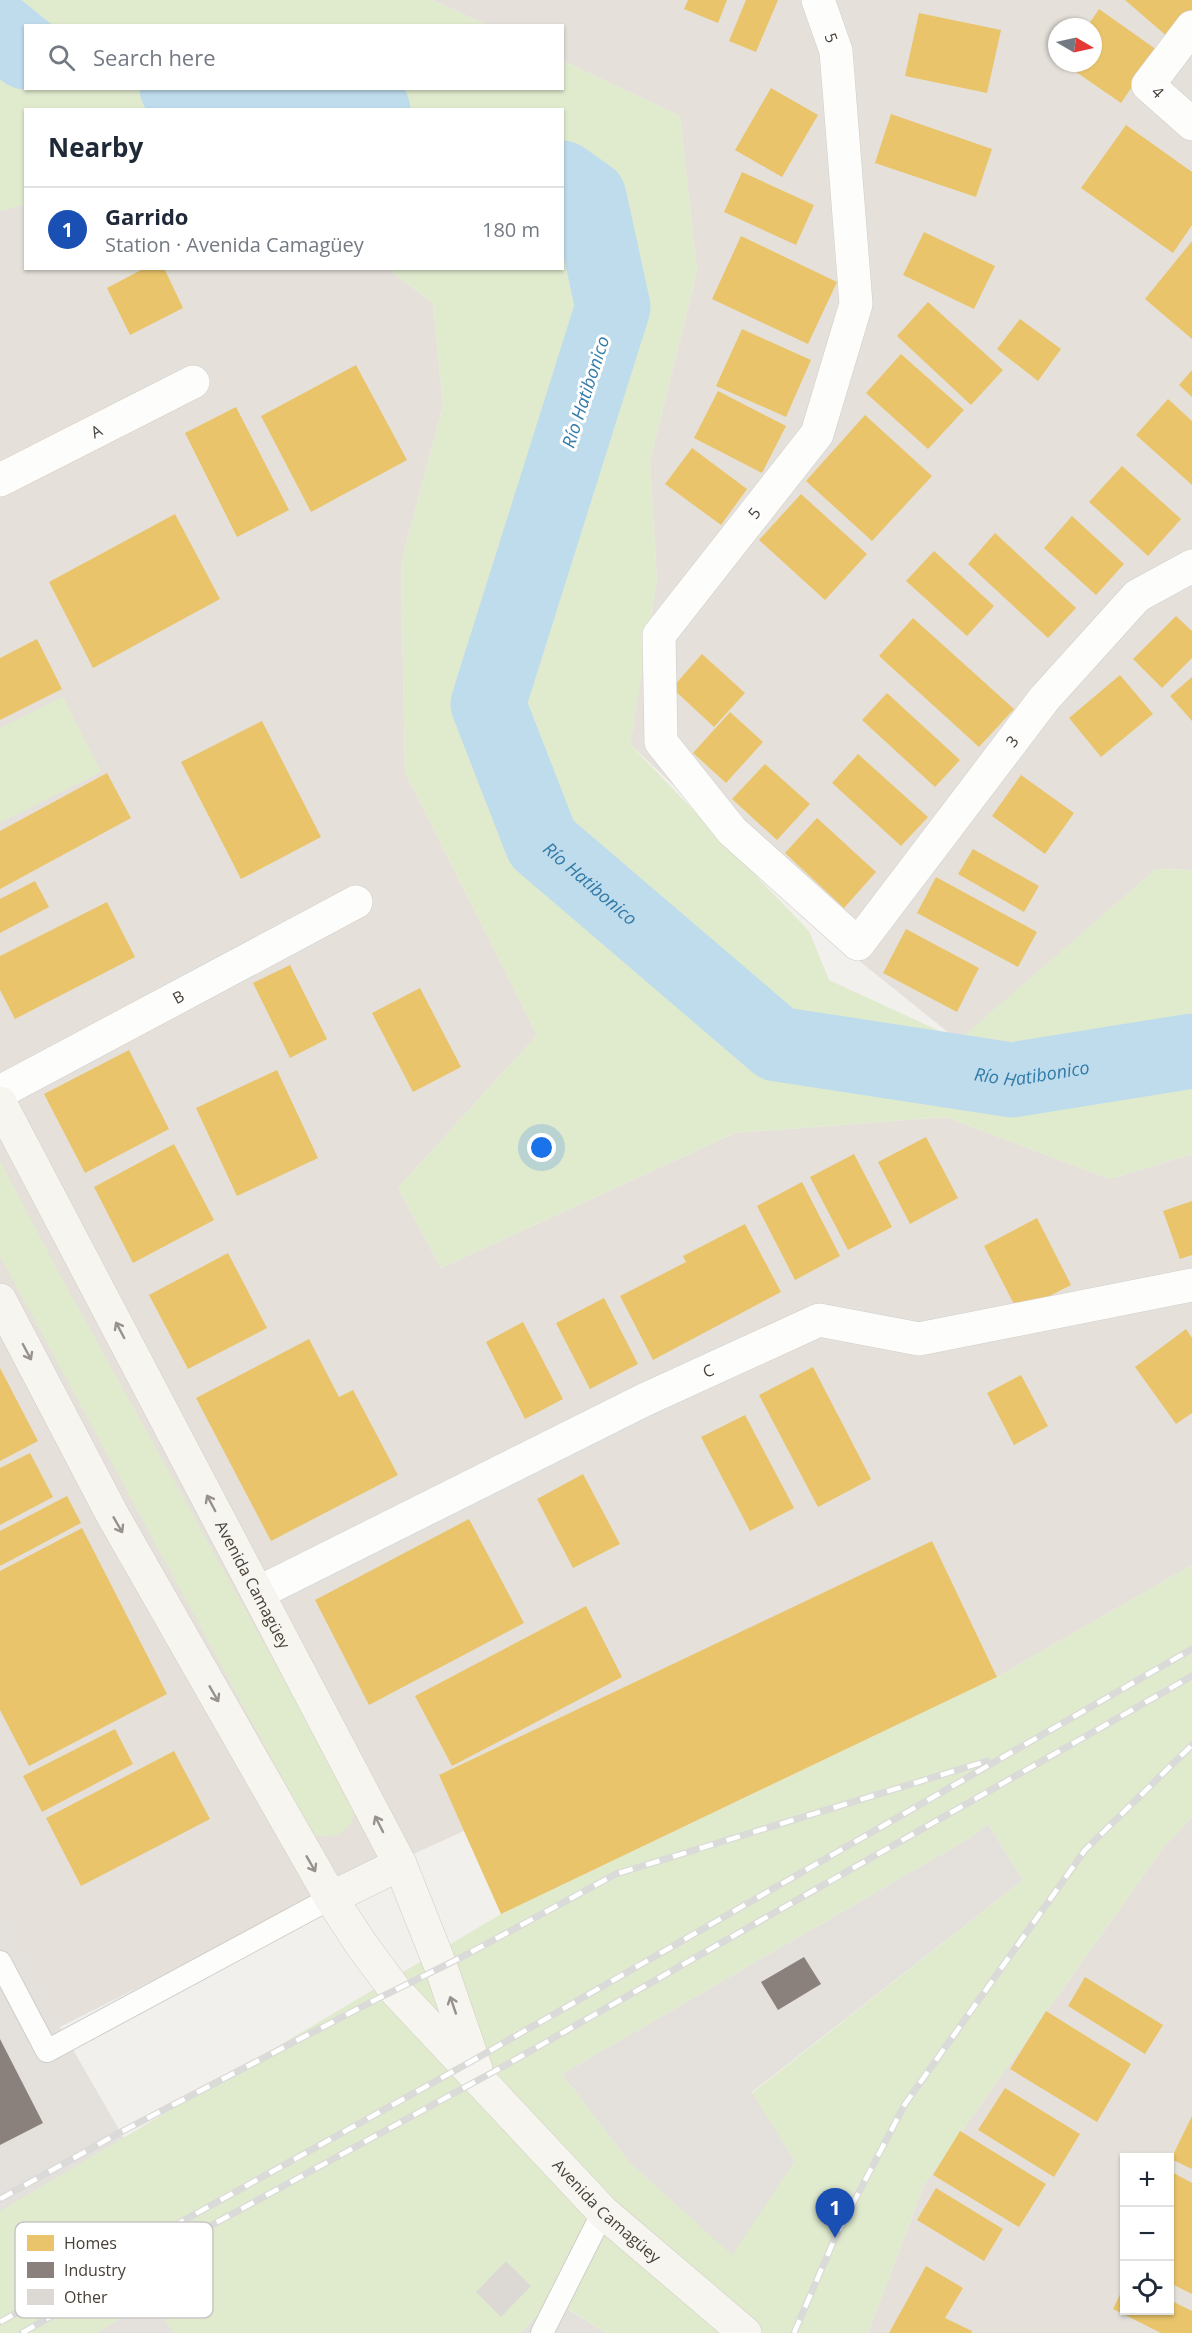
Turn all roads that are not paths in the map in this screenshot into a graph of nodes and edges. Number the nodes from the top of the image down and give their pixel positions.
1 (818, 0) edge
2 (1192, 27) edge
3 (1192, 124) edge
4 (193, 382) dead end
5 (0, 480) edge
6 (1192, 566) edge
7 (356, 902) dead end
8 (858, 944) joint
9 (0, 1092) edge
10 (0, 1103) edge
11 (1192, 1285) edge
12 (0, 1300) edge
13 (258, 1593) junction
14 (400, 1864) junction
15 (331, 1898) junction
16 (0, 1962) edge
17 (480, 2079) junction
18 (603, 2212) junction
19 (542, 2333) edge
20 (745, 2333) edge

1 - 8 street, 5
2 - 3 street, 4
4 - 5 street, A
6 - 8 street, 3
7 - 9 street, B
13 -> 10 main road, Avenida Camagüey
11 - 13 street, C
12 -> 15 main road, Avenida Camagüey
14 -> 13 main road, Avenida Camagüey
14 - 15 main road
17 -> 14 main road, Avenida Camagüey
15 - 16 lane
15 - 17 main road, Avenida Camagüey
17 - 18 main road, Avenida Camagüey
18 - 19 lane
18 - 20 main road, Avenida Camagüey

